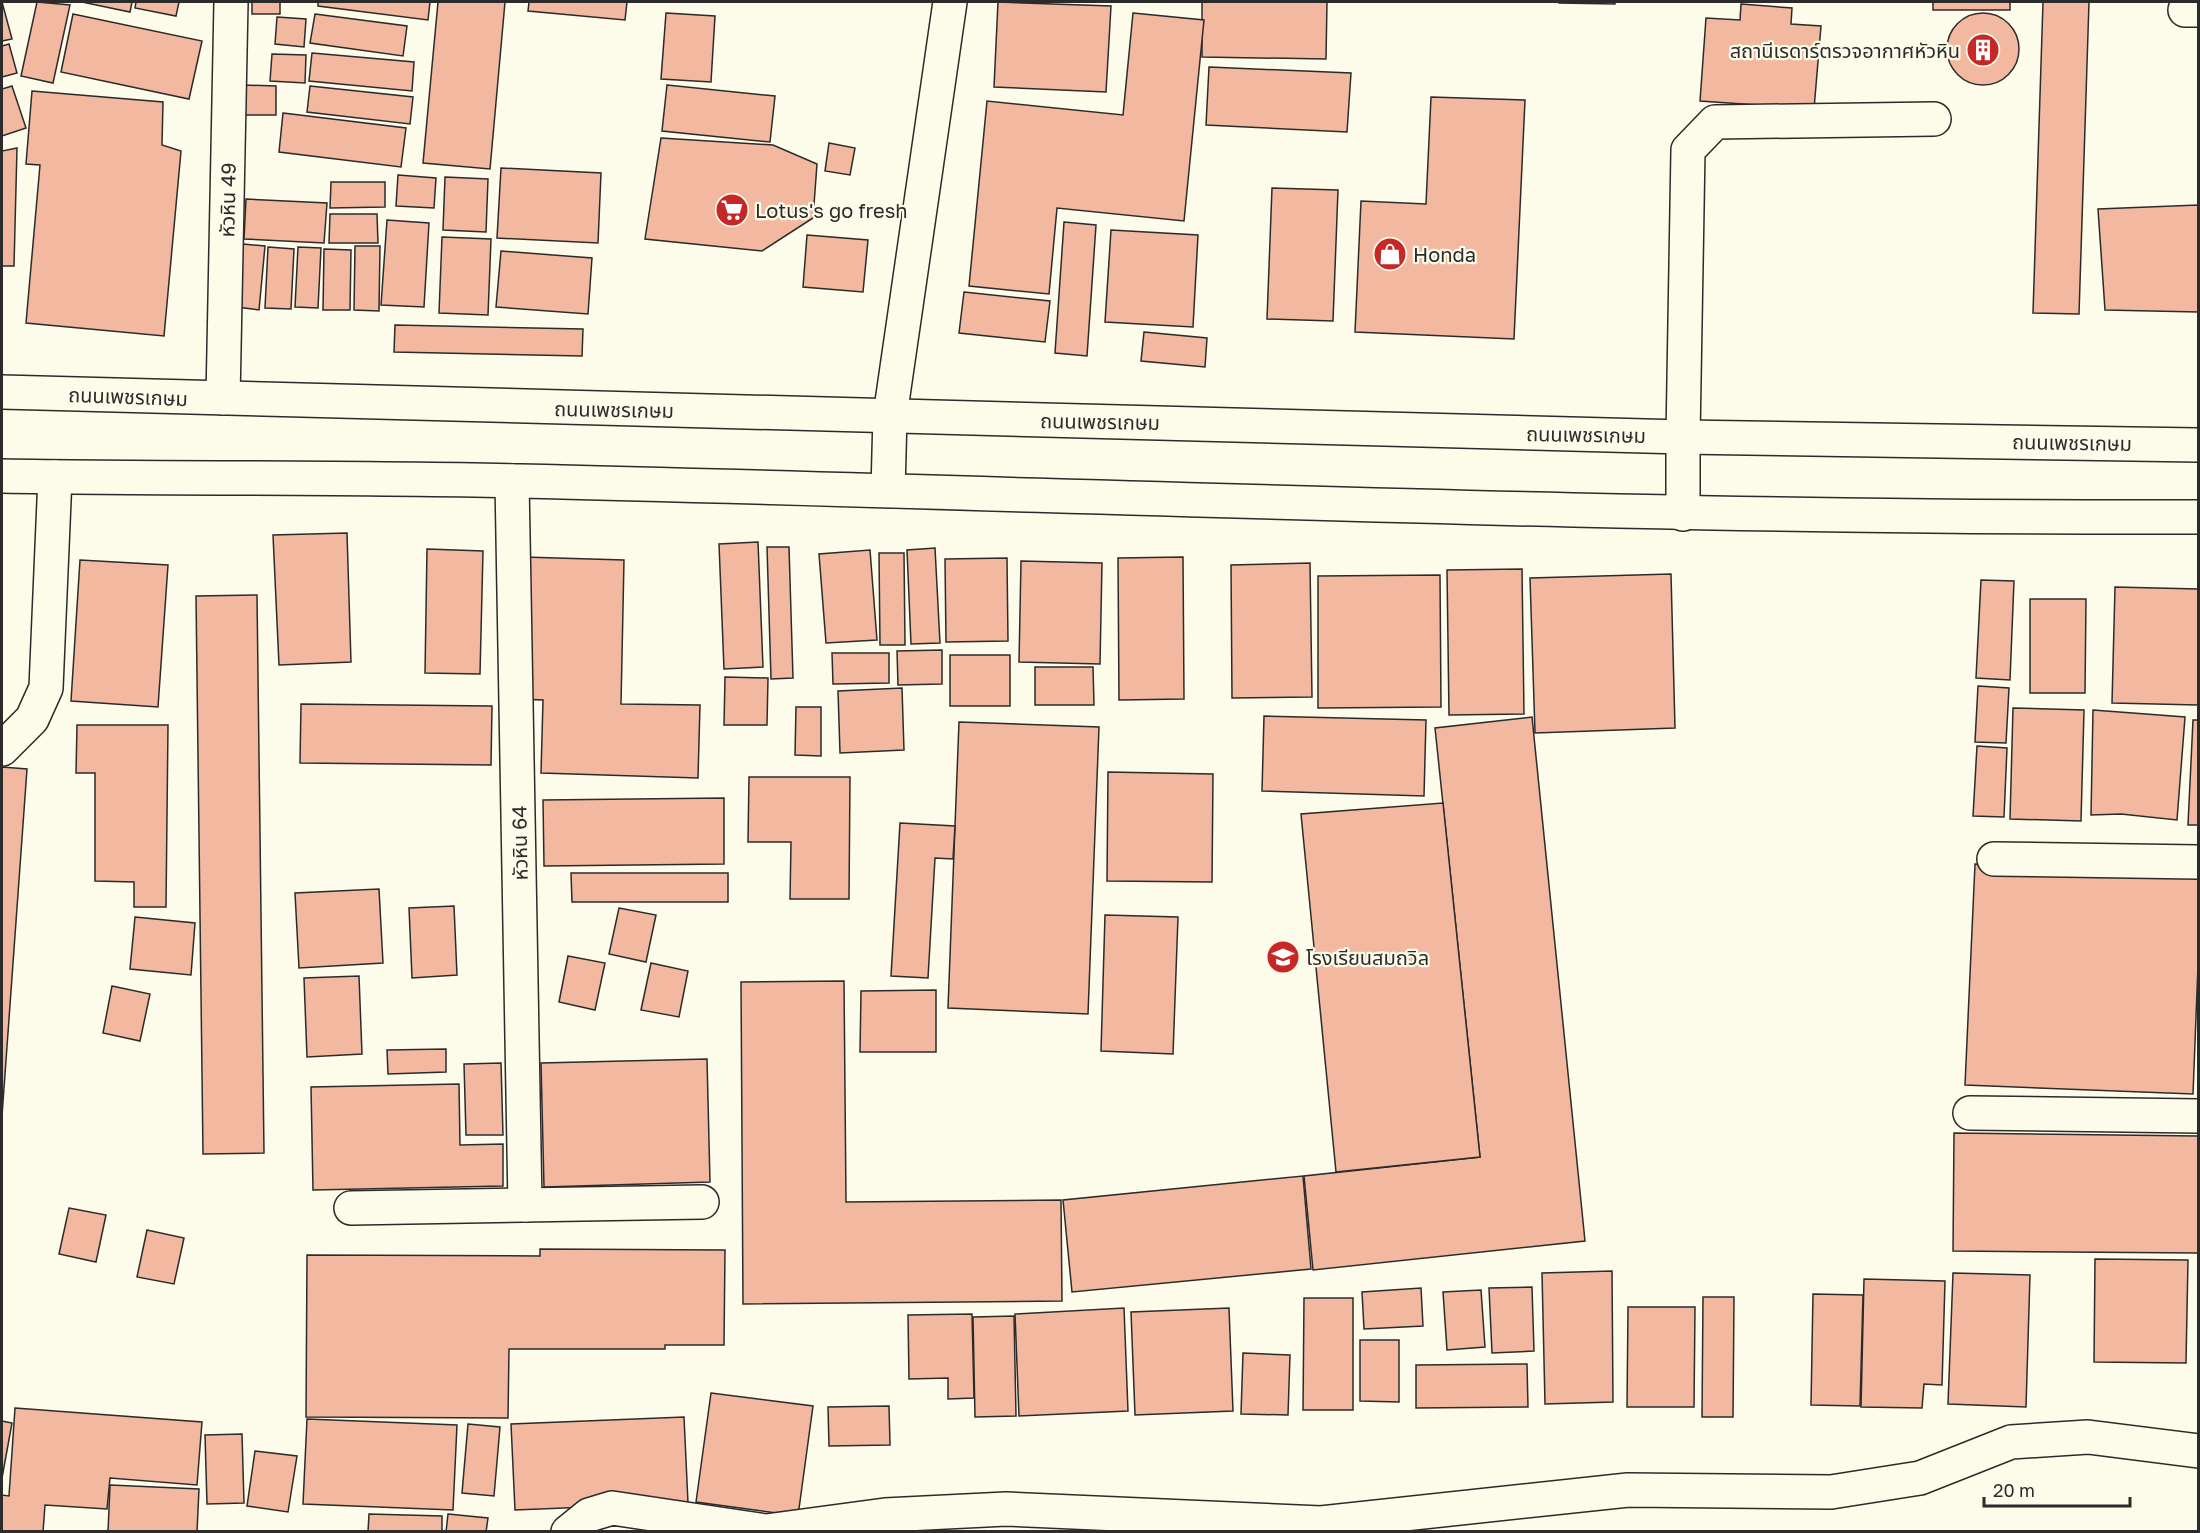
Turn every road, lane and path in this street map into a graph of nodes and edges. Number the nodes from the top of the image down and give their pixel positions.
1 (231, 2) edge
2 (950, 2) edge
3 (1934, 119) dead end
4 (2, 392) edge
5 (224, 398) junction
6 (891, 416) junction
7 (1683, 436) junction
8 (2199, 444) edge
9 (2, 476) edge
10 (55, 477) junction
11 (512, 481) junction
12 (888, 490) junction
13 (1683, 514) junction
14 (2199, 517) edge
15 (2, 749) edge
16 (1994, 859) dead end
17 (2199, 862) edge
18 (1970, 1113) dead end
19 (2199, 1116) edge
20 (702, 1202) dead end
21 (525, 1205) junction
22 (351, 1209) dead end
23 (2199, 1451) edge
24 (568, 1532) edge

1 - 5 main road, หัวหิน 49
2 - 6 main road
3 - 7 main road
4 - 5 main road, ถนนเพชรเกษม
5 - 6 main road, ถนนเพชรเกษม
6 - 7 main road, ถนนเพชรเกษม
6 - 12 main road
7 - 8 main road, ถนนเพชรเกษม
7 - 13 main road
9 - 10 main road
10 - 11 main road
10 - 15 main road
11 - 12 main road
11 - 21 main road, หัวหิน 64
12 - 13 main road
13 - 14 main road
16 - 17 main road
18 - 19 main road
20 - 21 main road
21 - 22 main road
23 - 24 main road

